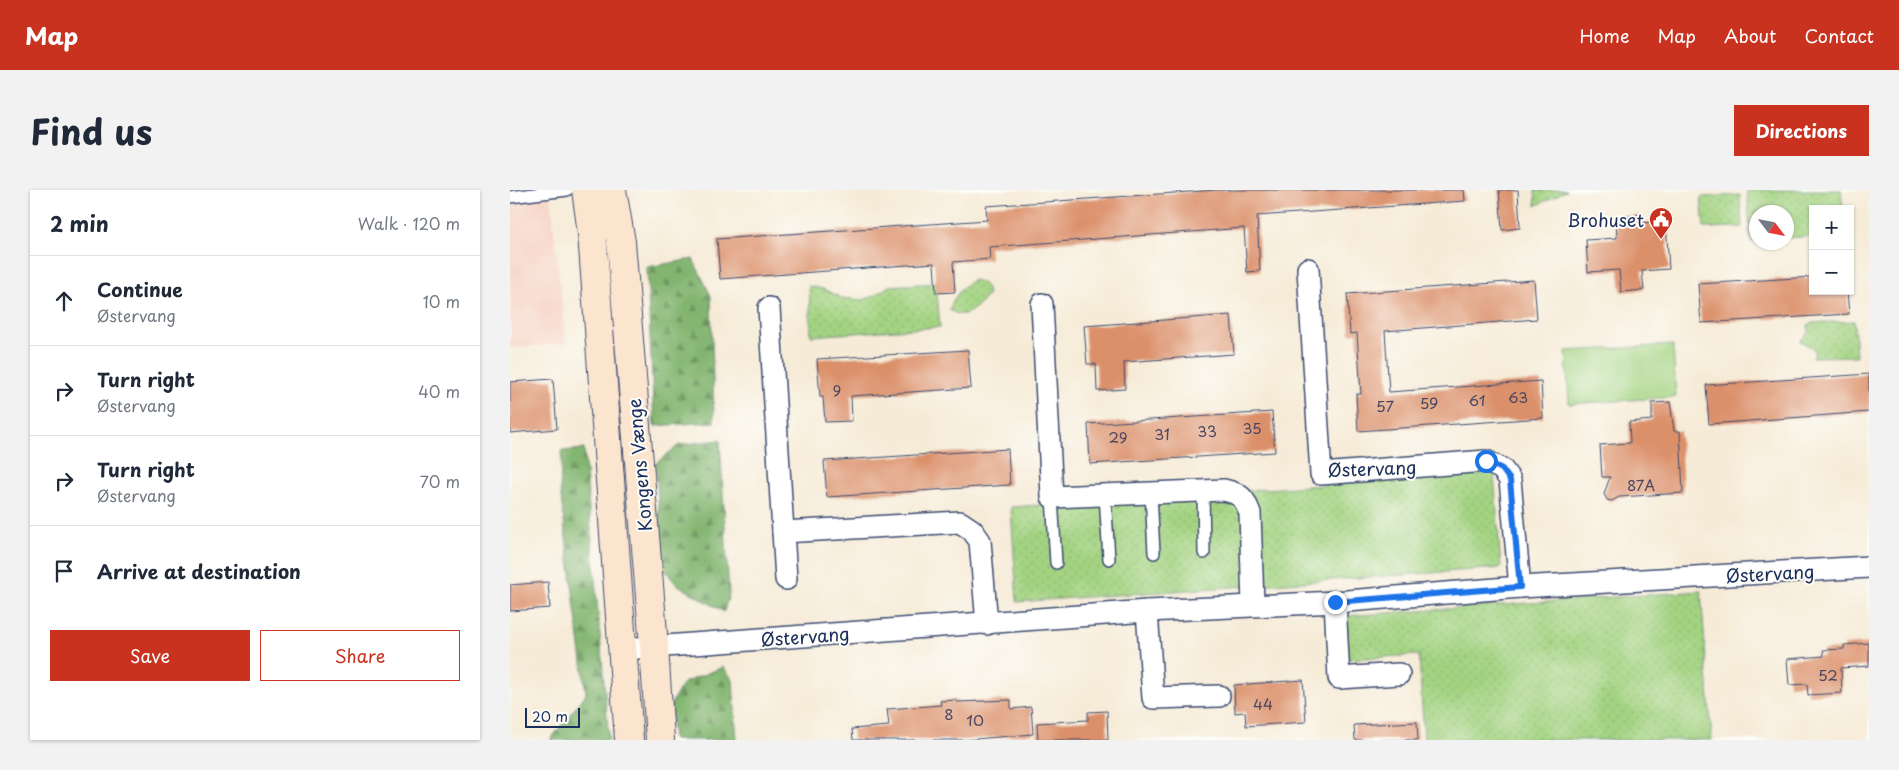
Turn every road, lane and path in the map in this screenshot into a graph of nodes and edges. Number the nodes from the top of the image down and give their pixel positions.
1 (568, 190) edge
2 (586, 190) edge
3 (612, 190) edge
4 (510, 197) edge
5 (1308, 269) dead end
6 (1042, 304) dead end
7 (769, 308) dead end
8 (1203, 491) junction
9 (1151, 493) junction
10 (1105, 495) junction
11 (1052, 497) junction
12 (783, 532) junction
13 (1154, 553) dead end
14 (1204, 553) dead end
15 (1109, 560) dead end
16 (1056, 563) dead end
17 (1869, 567) edge
18 (786, 580) dead end
19 (1520, 587) junction
20 (1335, 602) junction
21 (1253, 605) junction
22 (1147, 611) junction
23 (987, 624) junction
24 (654, 646) junction
25 (624, 649) junction
26 (1399, 674) dead end
27 (1219, 696) dead end
28 (629, 740) edge
29 (660, 740) edge

1 - 4 lane
2 - 25 street, Kongens Vænge
3 - 24 street, Kongens Vænge
5 - 19 street, Østervang
6 - 11 street
7 - 12 street
8 - 9 street
8 - 14 lane
8 - 21 street
9 - 10 street
9 - 13 lane
10 - 11 street
10 - 15 lane
11 - 16 lane
12 - 18 street
12 - 23 street
17 - 19 street, Østervang
19 - 20 street, Østervang
20 - 21 street, Østervang
20 - 26 street
21 - 22 street, Østervang
22 - 23 street, Østervang
22 - 27 street
23 - 24 street, Østervang
24 - 25 street, Østervang
24 - 29 street, Kongens Vænge
25 - 28 street, Kongens Vænge

